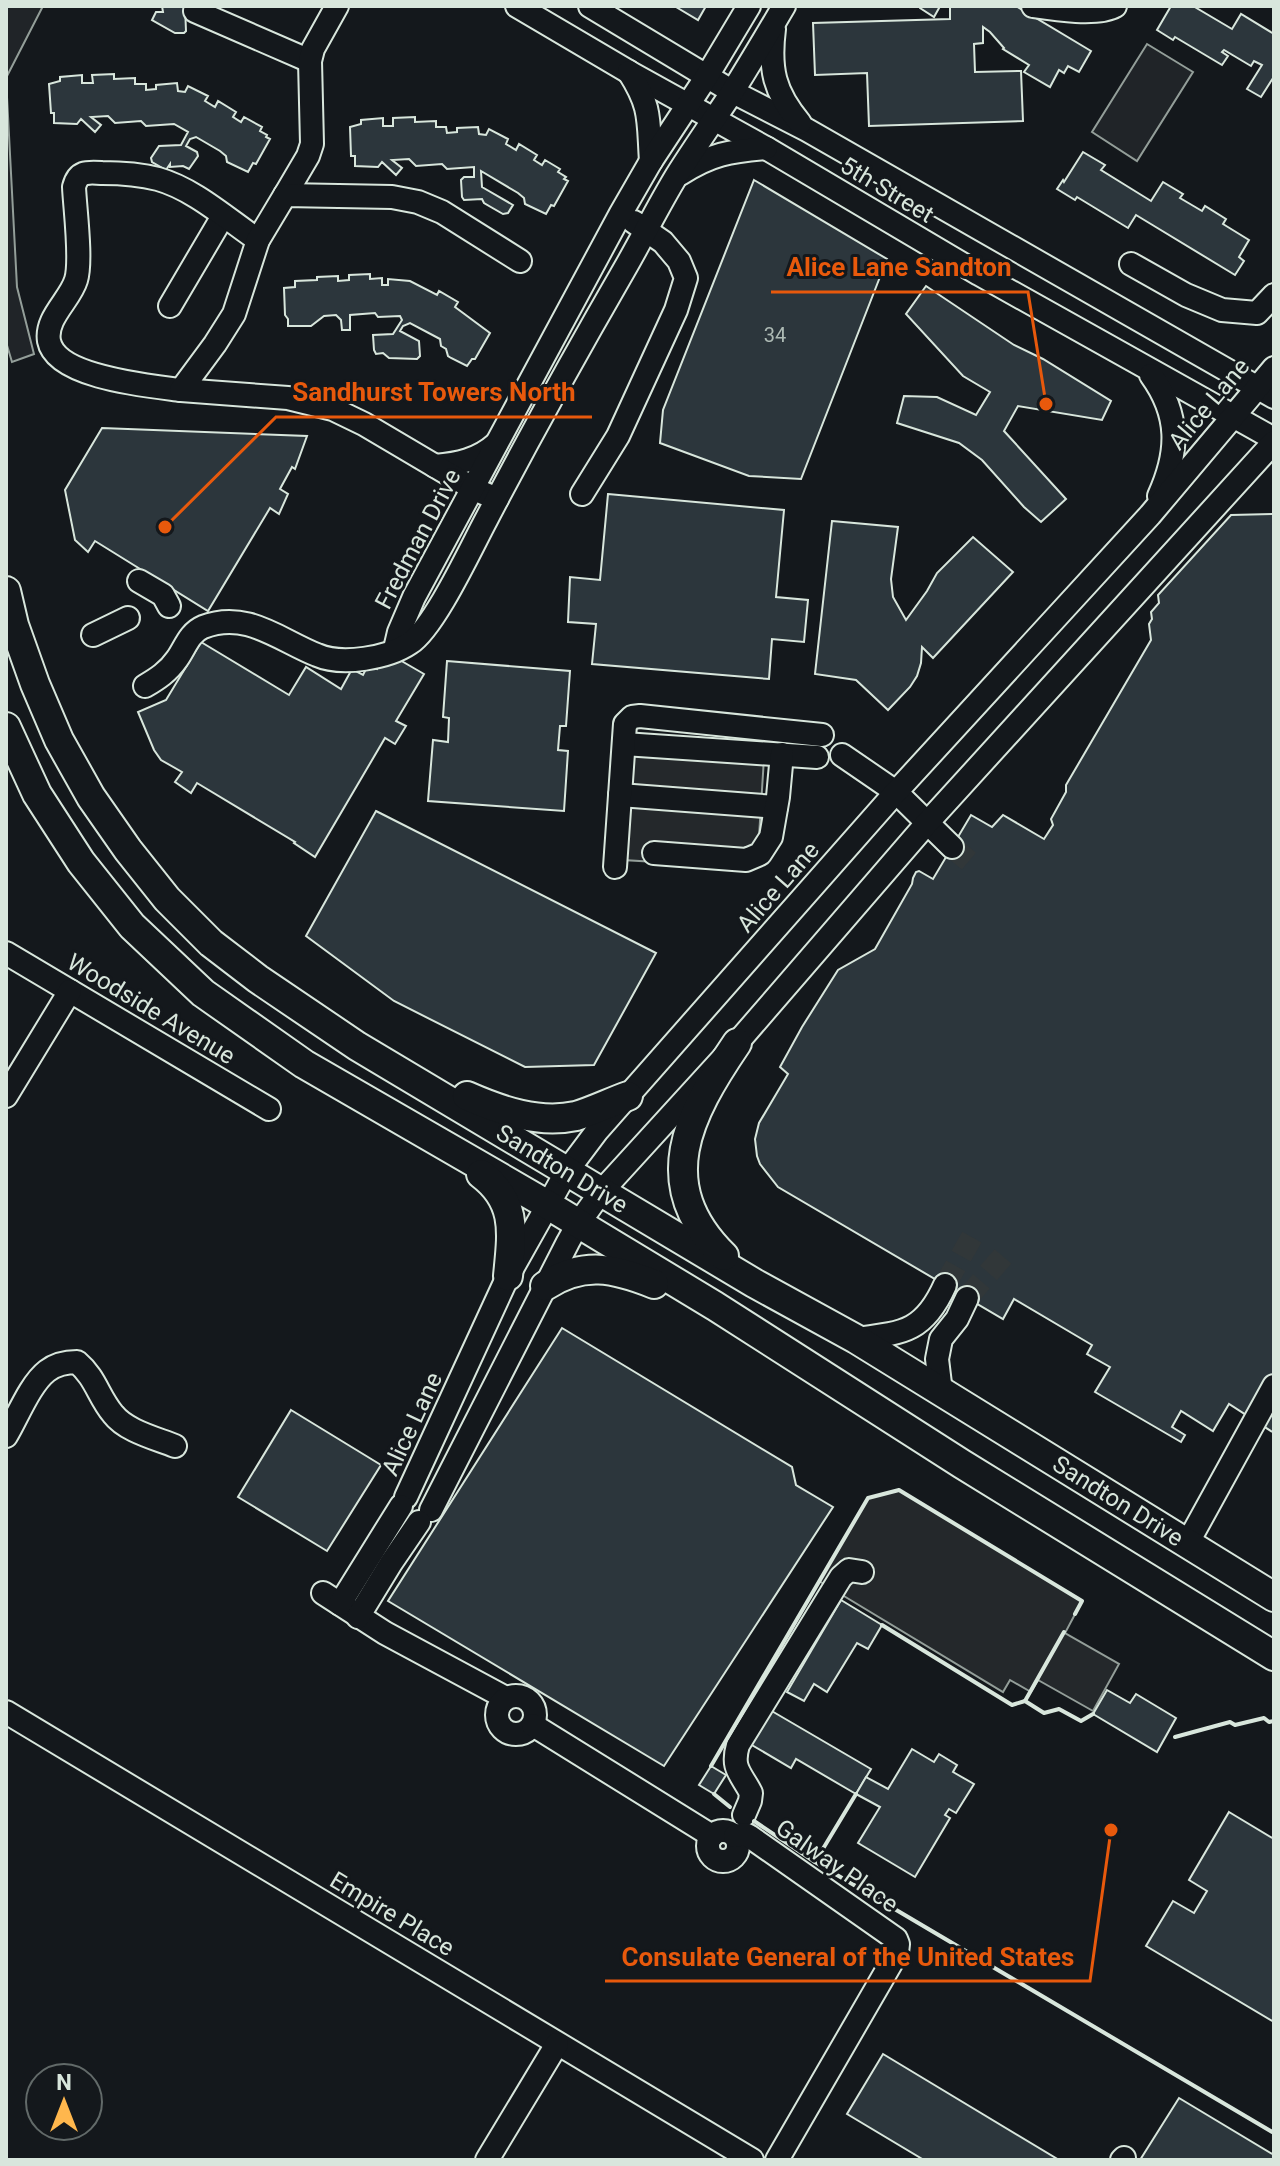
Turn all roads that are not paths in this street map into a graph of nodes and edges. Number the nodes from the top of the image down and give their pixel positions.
1 (337, 6) edge
2 (517, 6) edge
3 (590, 6) edge
4 (749, 6) edge
5 (784, 6) edge
6 (1033, 6) edge
7 (1115, 6) edge
8 (195, 11) dead end
9 (310, 61) junction
10 (629, 72) junction
11 (707, 76) junction
12 (733, 92) junction
13 (689, 104) junction
14 (715, 119) junction
15 (807, 130) junction
16 (766, 148) junction
17 (651, 161) junction
18 (677, 176) junction
19 (285, 195) junction
20 (621, 213) junction
21 (223, 216) junction
22 (646, 230) junction
23 (258, 240) junction
24 (520, 261) dead end
25 (1131, 264) dead end
26 (1274, 295) edge
27 (170, 306) dead end
28 (1274, 368) edge
29 (1148, 370) junction
30 (181, 390) junction
31 (1266, 393) edge
32 (1233, 417) junction
33 (498, 441) junction
34 (1274, 441) edge
35 (435, 466) junction
36 (474, 489) junction
37 (582, 494) dead end
38 (497, 499) junction
39 (1150, 515) junction
40 (447, 538) junction
41 (470, 550) junction
42 (139, 581) dead end
43 (6, 591) edge
44 (169, 606) dead end
45 (128, 618) dead end
46 (93, 635) dead end
47 (395, 649) junction
48 (145, 686) dead end
49 (6, 727) edge
50 (624, 744) junction
51 (819, 746) junction
52 (782, 754) junction
53 (896, 792) junction
54 (620, 795) junction
55 (777, 802) junction
56 (928, 822) junction
57 (952, 847) tunnel mouth
58 (654, 853) dead end
59 (615, 867) dead end
60 (6, 953) edge
61 (70, 991) junction
62 (737, 1043) junction
63 (357, 1046) junction
64 (6, 1096) edge
65 (628, 1096) junction
66 (269, 1109) dead end
67 (445, 1147) junction
68 (567, 1171) junction
69 (601, 1192) junction
70 (548, 1205) junction
71 (578, 1224) junction
72 (508, 1276) junction
73 (754, 1283) junction
74 (945, 1285) tunnel mouth
75 (545, 1286) junction
76 (967, 1298) tunnel mouth
77 (715, 1306) junction
78 (856, 1339) junction
79 (1274, 1386) edge
80 (941, 1392) junction
81 (6, 1436) edge
82 (175, 1446) dead end
83 (403, 1502) junction
84 (425, 1516) junction
85 (1187, 1544) junction
86 (862, 1572) dead end
87 (1274, 1597) edge
88 (340, 1605) junction
89 (1274, 1656) edge
90 (453, 1671) junction
91 (506, 1698) junction
92 (6, 1712) edge
93 (499, 1722) junction
94 (533, 1725) junction
95 (730, 1829) junction
96 (557, 2044) junction
97 (487, 2160) edge
98 (752, 2160) edge
99 (777, 2160) edge

1 - 9 street
2 - 10 street, 5th Street
3 - 11 street, 5th Street
4 - 11 street, Fredman Drive
5 - 12 street, Fredman Drive
5 - 15 street
6 - 7 street
8 - 9 street
9 - 19 street
10 - 13 street, 5th Street
10 - 17 street
11 - 12 street, 5th Street
11 - 13 street, Fredman Drive
12 - 14 street, Fredman Drive
12 - 15 street, 5th Street
13 - 14 street, 5th Street
13 - 17 street, Fredman Drive
14 - 16 street, 5th Street
14 - 18 street, Fredman Drive
15 - 31 street, 5th Street
16 - 18 street
16 - 29 street, 5th Street
17 - 20 street, Fredman Drive
18 - 22 street, Fredman Drive
19 - 23 street
19 - 24 street
20 - 22 street
20 - 33 street, Fredman Drive
21 - 23 street
21 - 27 street
21 - 30 street
22 - 37 street
22 - 38 street, Fredman Drive
23 - 30 street
25 - 26 street
28 - 31 street, Alice Lane
29 - 32 street, 5th Street
29 - 39 street
30 - 35 street
31 - 32 street, Alice Lane
32 - 34 street, 5th Street
32 - 39 street, Alice Lane
33 - 35 street
33 - 36 street, Fredman Drive
34 - 56 street
35 - 36 street
36 - 38 street
36 - 40 street, Fredman Drive
38 - 41 street, Fredman Drive
39 - 53 street, Alice Lane
40 - 41 street
40 - 47 street, Fredman Drive
41 - 47 street, Fredman Drive
42 - 44 street
43 - 63 main road, Sandton Drive
45 - 46 street
47 - 48 street
49 - 67 main road, Sandton Drive
50 - 51 street
50 - 52 street
50 - 54 street
51 - 52 street
51 - 53 street
52 - 55 street
53 - 56 street
53 - 65 street, Alice Lane
54 - 55 street
54 - 59 street
55 - 58 street
56 - 57 street
56 - 62 street
60 - 61 street, Woodside Avenue
61 - 64 street
61 - 66 street, Woodside Avenue
62 - 69 street
62 - 73 main road
63 - 65 main road
63 - 68 main road, Sandton Drive
65 - 68 street, Alice Lane
67 - 70 main road, Sandton Drive
67 - 72 main road
68 - 69 main road, Sandton Drive
68 - 70 street, Alice Lane
69 - 71 street
69 - 73 main road, Sandton Drive
70 - 71 main road, Sandton Drive
70 - 72 street, Alice Lane
71 - 75 street
71 - 77 main road, Sandton Drive
72 - 83 street, Alice Lane
73 - 78 main road, Sandton Drive
74 - 78 street
75 - 77 main road
75 - 84 street
76 - 80 street
77 - 89 main road, Sandton Drive
78 - 80 main road, Sandton Drive
79 - 85 street
80 - 85 main road, Sandton Drive
81 - 82 street
83 - 84 street
83 - 88 street, Alice Lane
84 - 88 street
85 - 87 main road, Sandton Drive
86 - 95 street
88 - 90 street
90 - 91 street
90 - 93 street
91 - 93 street
91 - 94 street
92 - 96 street, Empire Place
93 - 94 street
94 - 95 street
95 - 99 street, Galway Place
96 - 97 street
96 - 98 street, Empire Place

